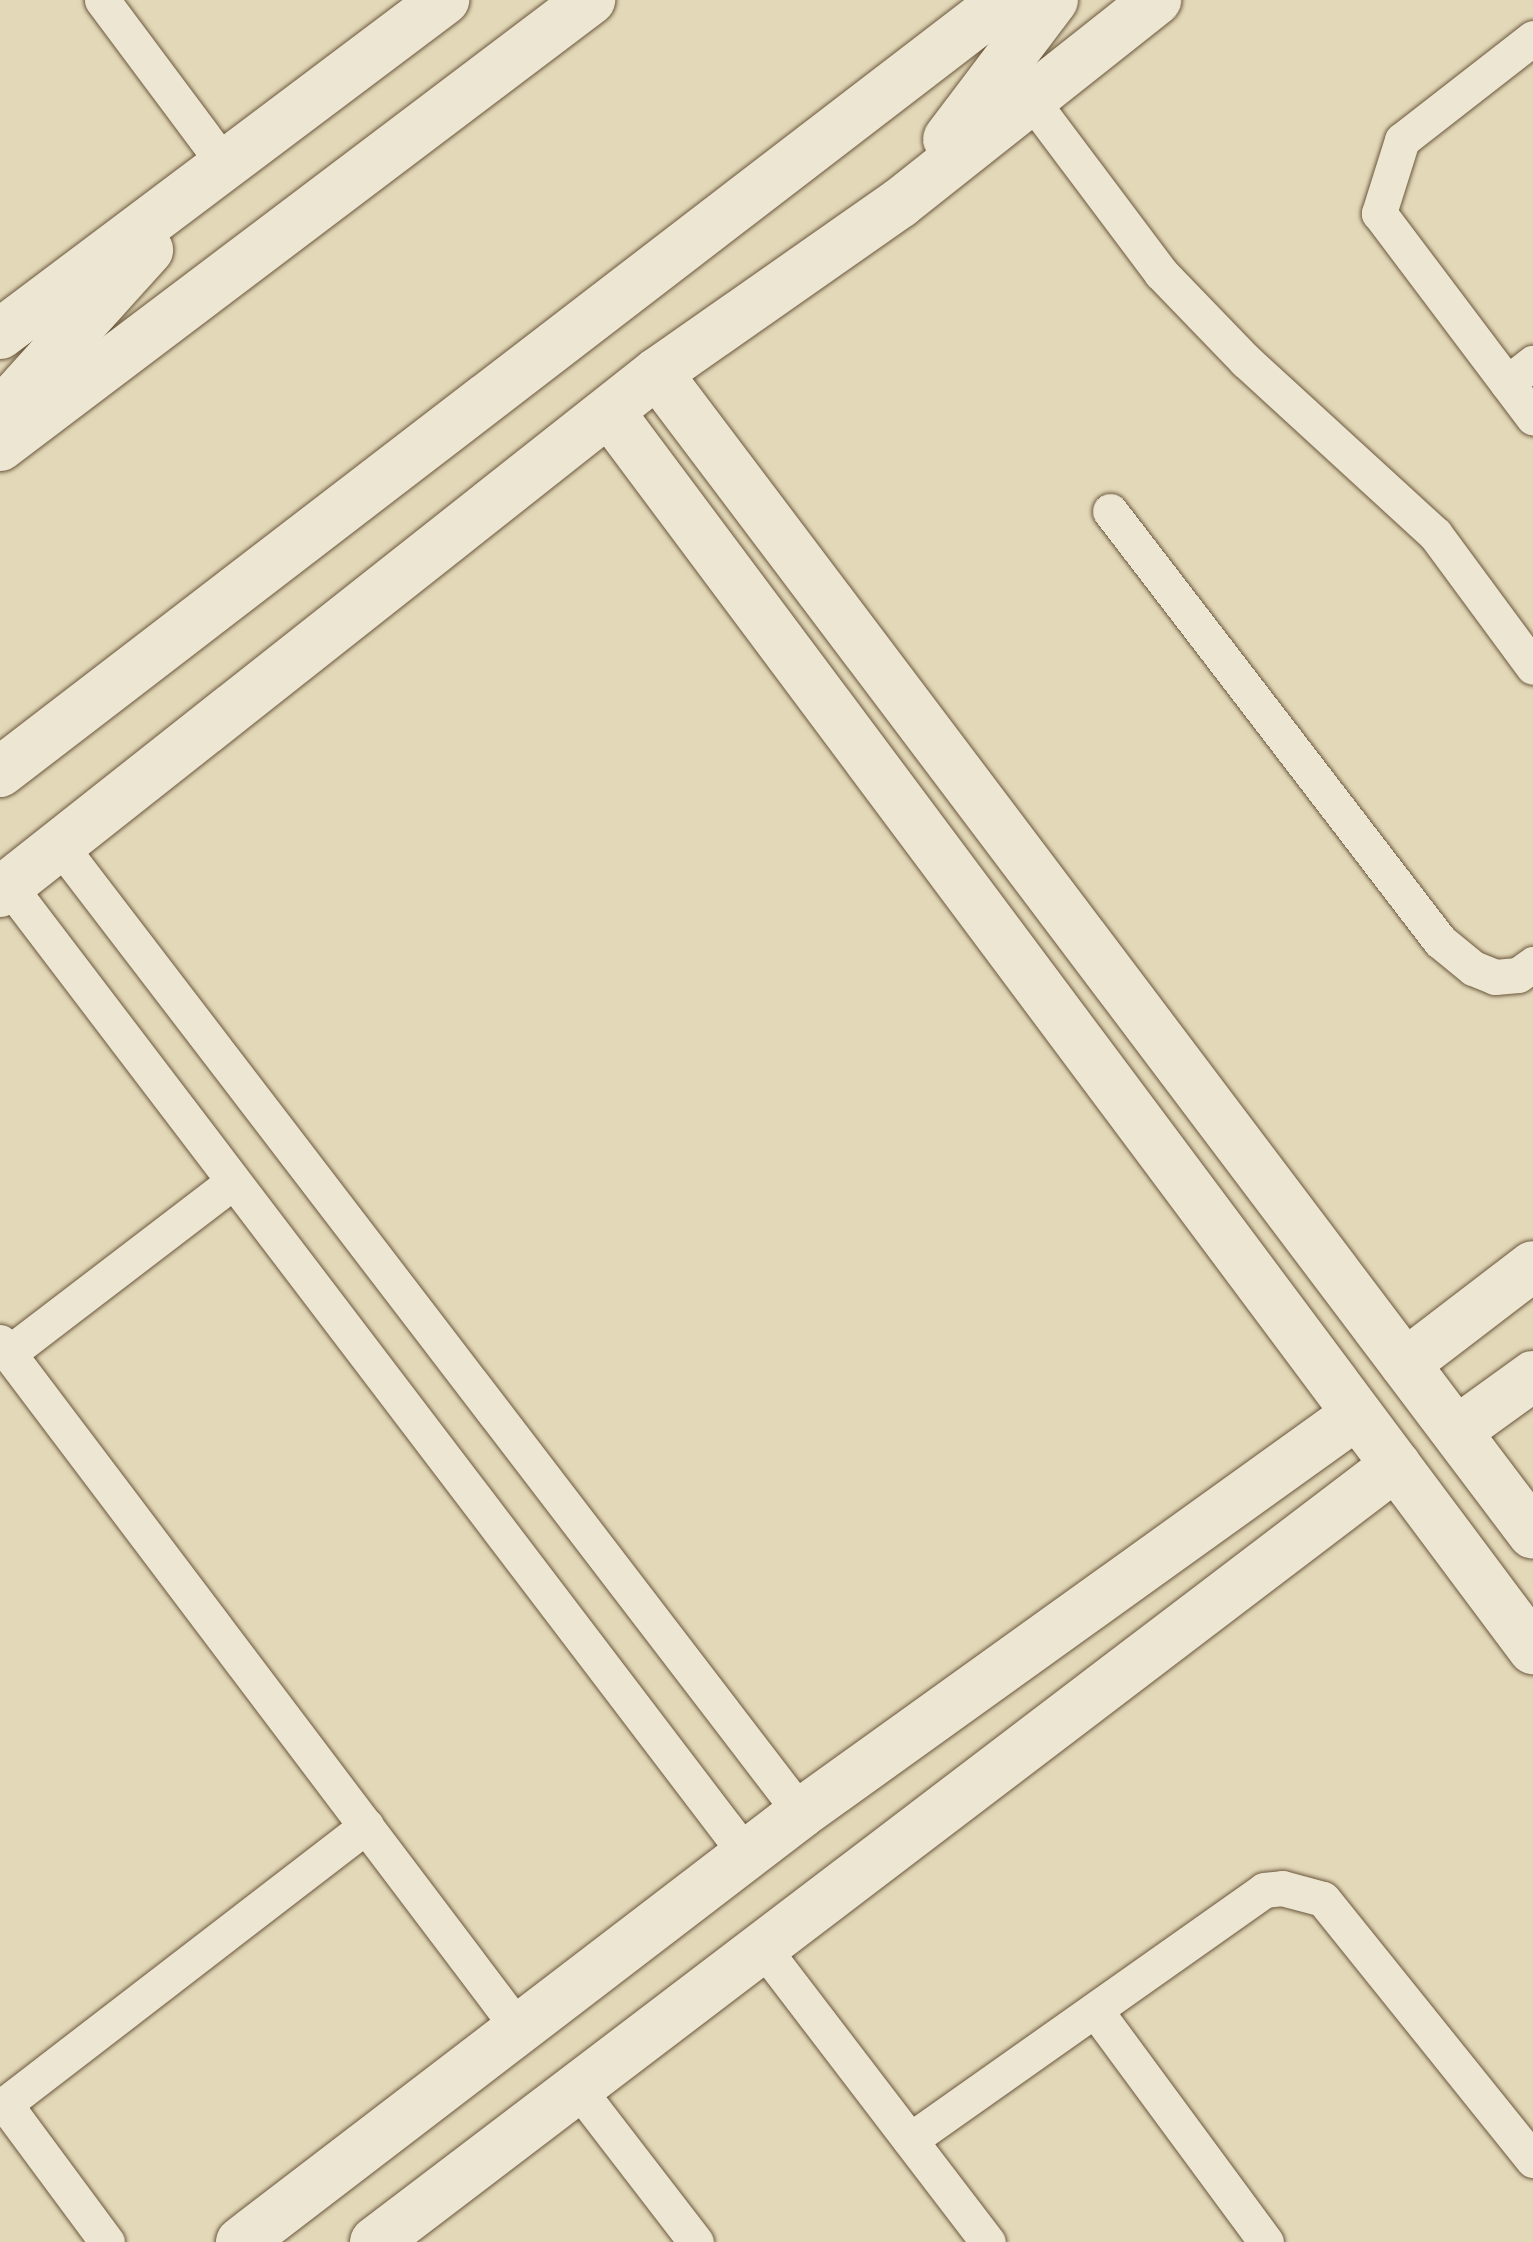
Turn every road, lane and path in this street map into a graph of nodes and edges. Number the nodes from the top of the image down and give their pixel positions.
1 (102, 0) edge
2 (444, 0) edge
3 (590, 0) edge
4 (1006, 0) edge
5 (1054, 0) edge
6 (1156, 0) edge
7 (1533, 38) edge
8 (1028, 98) junction
9 (225, 165) junction
10 (900, 203) junction
11 (0, 334) edge
12 (1520, 373) edge
13 (657, 374) junction
14 (610, 413) junction
15 (0, 414) edge
16 (1533, 417) edge
17 (0, 446) edge
18 (1110, 511) dead end
19 (1533, 667) edge
20 (0, 772) edge
21 (61, 848) junction
22 (4, 889) edge
23 (1533, 964) edge
24 (234, 1182) junction
25 (1533, 1266) edge
26 (4, 1347) edge
27 (1404, 1364) junction
28 (1533, 1376) edge
29 (1354, 1416) junction
30 (1457, 1431) junction
31 (1396, 1466) junction
32 (1533, 1534) edge
33 (1533, 1649) edge
34 (801, 1812) junction
35 (366, 1826) junction
36 (746, 1854) junction
37 (763, 1948) junction
38 (1095, 2010) junction
39 (519, 2028) junction
40 (578, 2088) junction
41 (910, 2140) junction
42 (1533, 2160) edge
43 (383, 2240) edge
44 (107, 2242) edge
45 (241, 2242) edge
46 (696, 2242) edge
47 (988, 2242) edge
48 (1266, 2242) edge

1 - 9 street
2 - 9 street
3 - 17 street
4 - 20 street
5 - 10 street
6 - 8 street
7 - 12 street
8 - 10 street
8 - 19 street
9 - 11 street
9 - 15 street
10 - 13 street
12 - 16 street
13 - 14 street
13 - 27 street
14 - 21 street
14 - 29 street
18 - 23 street
21 - 22 street
21 - 34 street
22 - 24 street
24 - 26 street
24 - 36 street
25 - 27 street
26 - 35 street
27 - 30 street
28 - 30 street
29 - 31 street
29 - 34 street
30 - 32 street
31 - 33 street
31 - 37 street
34 - 36 street
35 - 39 street
35 - 44 street
36 - 39 street
37 - 40 street
37 - 41 street
38 - 41 street
38 - 42 street
38 - 48 street
39 - 45 street
40 - 43 street
40 - 46 street
41 - 47 street

